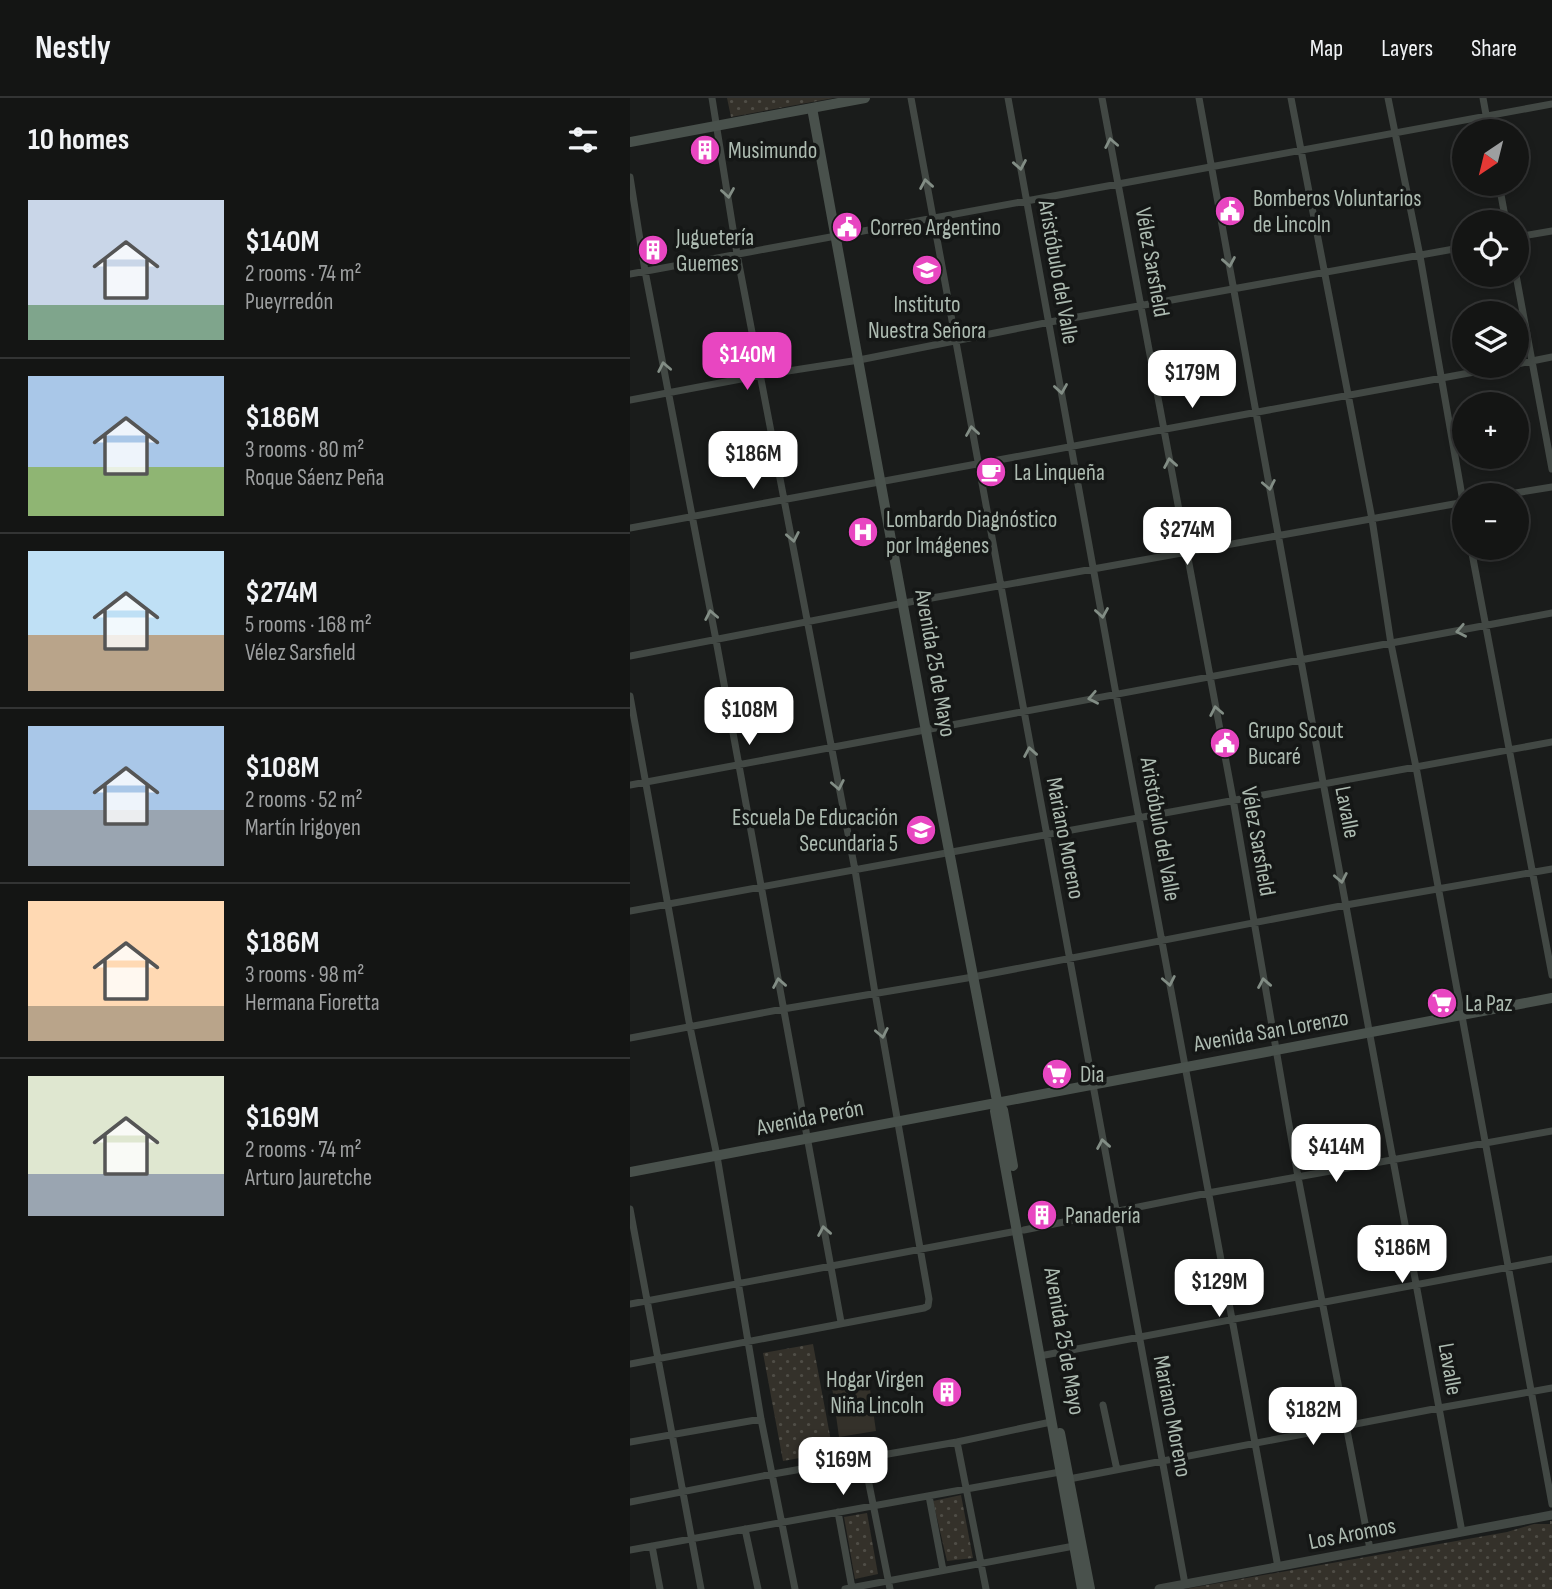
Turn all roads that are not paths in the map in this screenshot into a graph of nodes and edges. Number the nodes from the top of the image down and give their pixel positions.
1 (712, 98) edge
2 (865, 98) edge
3 (911, 98) edge
4 (1008, 98) edge
5 (1102, 98) edge
6 (1199, 98) edge
7 (1291, 98) edge
8 (1388, 98) edge
9 (1483, 98) edge
10 (1552, 104) edge
11 (812, 108) junction
12 (1486, 116) junction
13 (1487, 119) edge
14 (717, 126) junction
15 (1394, 132) junction
16 (630, 142) edge
17 (1300, 149) junction
18 (1212, 167) junction
19 (630, 177) edge
20 (1119, 183) junction
21 (1026, 200) junction
22 (932, 219) junction
23 (1552, 230) edge
24 (1529, 235) edge
25 (836, 237) junction
26 (1452, 250) edge
27 (737, 254) junction
28 (1420, 256) junction
29 (645, 271) junction
30 (1325, 272) junction
31 (630, 274) edge
32 (1518, 287) edge
33 (1233, 290) junction
34 (1141, 307) junction
35 (1050, 322) junction
36 (957, 341) junction
37 (1552, 358) edge
38 (859, 360) junction
39 (1531, 361) junction
40 (762, 375) junction
41 (1452, 377) edge
42 (1441, 379) junction
43 (668, 393) junction
44 (1348, 396) junction
45 (630, 400) edge
46 (1255, 414) junction
47 (1165, 429) junction
48 (1070, 447) junction
49 (977, 465) junction
50 (1552, 469) edge
51 (882, 483) junction
52 (1460, 483) edge
53 (1552, 487) edge
54 (1529, 491) edge
55 (786, 500) junction
56 (1452, 504) edge
57 (691, 516) junction
58 (1372, 519) junction
59 (630, 528) edge
60 (1279, 535) junction
61 (1186, 553) junction
62 (1473, 560) edge
63 (1095, 570) junction
64 (1001, 587) junction
65 (904, 603) junction
66 (1552, 613) edge
67 (809, 623) junction
68 (1485, 626) junction
69 (716, 640) junction
70 (1391, 644) junction
71 (630, 656) edge
72 (1303, 659) junction
73 (1209, 677) junction
74 (1115, 694) junction
75 (630, 696) edge
76 (1023, 712) junction
77 (926, 731) junction
78 (1552, 742) edge
79 (831, 746) junction
80 (1509, 749) junction
81 (737, 764) junction
82 (1416, 767) junction
83 (645, 782) junction
84 (1323, 782) junction
85 (630, 785) edge
86 (1233, 799) junction
87 (1140, 817) junction
88 (1045, 834) junction
89 (949, 851) junction
90 (1552, 869) edge
91 (855, 870) junction
92 (1533, 872) junction
93 (761, 887) junction
94 (1439, 890) junction
95 (667, 904) junction
96 (1346, 905) junction
97 (630, 911) edge
98 (1254, 924) junction
99 (1161, 940) junction
100 (1069, 957) junction
101 (1552, 975) edge
102 (973, 977) junction
103 (875, 993) junction
104 (1552, 998) edge
105 (783, 1009) junction
106 (1461, 1016) junction
107 (690, 1027) junction
108 (1370, 1033) junction
109 (630, 1038) edge
110 (1275, 1050) junction
111 (1185, 1066) junction
112 (1092, 1084) junction
113 (997, 1101) junction
114 (898, 1120) junction
115 (1552, 1131) edge
116 (808, 1139) junction
117 (1486, 1143) junction
118 (717, 1156) junction
119 (1395, 1159) junction
120 (630, 1172) edge
121 (1298, 1177) junction
122 (1208, 1193) junction
123 (630, 1209) edge
124 (1115, 1211) junction
125 (1021, 1230) junction
126 (922, 1248) junction
127 (1552, 1259) edge
128 (830, 1266) junction
129 (1509, 1267) junction
130 (738, 1283) junction
131 (1416, 1286) junction
132 (648, 1300) junction
133 (1324, 1301) junction
134 (630, 1304) edge
135 (1233, 1319) junction
136 (841, 1322) junction
137 (1138, 1337) junction
138 (749, 1341) junction
139 (1042, 1355) junction
140 (657, 1359) junction
141 (630, 1364) edge
142 (1552, 1388) edge
143 (1531, 1392) junction
144 (1103, 1405) dead end
145 (1439, 1408) junction
146 (761, 1419) junction
147 (1051, 1422) junction
148 (1345, 1427) junction
149 (673, 1434) junction
150 (630, 1442) edge
151 (957, 1442) junction
152 (1254, 1443) junction
153 (864, 1459) junction
154 (1163, 1462) junction
155 (1117, 1470) junction
156 (773, 1474) junction
157 (1065, 1476) junction
158 (967, 1490) junction
159 (684, 1492) junction
160 (929, 1496) junction
161 (630, 1502) edge
162 (1552, 1504) edge
163 (873, 1506) junction
164 (838, 1512) junction
165 (1552, 1515) edge
166 (781, 1522) junction
167 (745, 1530) junction
168 (1462, 1532) junction
169 (691, 1540) junction
170 (652, 1546) junction
171 (1074, 1546) junction
172 (1370, 1549) junction
173 (630, 1550) edge
174 (981, 1562) junction
175 (1278, 1567) junction
176 (943, 1570) junction
177 (1185, 1584) junction
178 (889, 1585) edge
179 (849, 1588) edge
180 (660, 1589) edge
181 (701, 1589) edge
182 (758, 1589) edge
183 (795, 1589) edge
184 (986, 1589) edge
185 (1082, 1589) edge
186 (1090, 1589) edge
187 (1159, 1589) edge

1 - 14 street
2 - 11 main road
22 -> 3 street, Mariano Moreno
4 -> 21 street, Aristóbulo del Valle
20 -> 5 street, Vélez Sarsfield
6 - 18 street, Lavalle
7 - 17 street
8 - 15 street
9 - 12 street
10 - 12 street
11 - 14 main road
11 - 25 main road, Avenida 25 de Mayo
12 - 13 street
12 - 15 street
14 - 16 main road
14 -> 27 street
15 - 17 street
15 - 28 street
17 - 18 street
17 - 30 street
18 - 20 street
18 -> 33 street, Lavalle
19 - 29 street
20 - 21 street
20 - 34 street, Vélez Sarsfield
21 - 22 street
21 - 35 street, Aristóbulo del Valle
22 - 25 street
22 - 36 street, Mariano Moreno
23 - 24 street
25 - 27 street
25 - 38 main road, Avenida 25 de Mayo
26 - 28 street
27 - 29 street
27 - 40 street
28 - 30 street
28 - 42 street
29 - 31 street
43 -> 29 street
30 - 33 street
30 - 44 street
32 - 39 street
33 - 34 street
33 - 46 street, Lavalle
34 - 35 street
34 - 47 street, Vélez Sarsfield
35 - 36 street
35 -> 48 street, Aristóbulo del Valle
36 - 38 street
49 -> 36 street, Mariano Moreno
37 - 39 street
38 - 40 street
38 - 51 main road, Avenida 25 de Mayo
39 - 50 street
40 - 43 street
40 - 55 street
41 - 42 street
42 - 44 street
42 - 52 street
43 - 45 street
43 - 57 street
44 - 46 street
44 - 58 street
46 - 47 street
46 -> 60 street, Lavalle
47 - 48 street
61 -> 47 street, Vélez Sarsfield
48 - 49 street
48 - 63 street, Aristóbulo del Valle
49 - 51 street
49 - 64 street, Mariano Moreno
51 - 55 street
51 - 65 main road, Avenida 25 de Mayo
53 - 54 street
55 - 57 street
55 -> 67 street
56 - 58 street
57 - 59 street
69 -> 57 street
58 - 60 street
58 - 70 street
60 - 61 street
60 - 72 street, Lavalle
61 - 63 street
61 - 73 street, Vélez Sarsfield
62 - 68 street
63 - 64 street
63 -> 74 street, Aristóbulo del Valle
64 - 65 street
64 - 76 street, Mariano Moreno
65 - 67 street
65 - 77 main road, Avenida 25 de Mayo
66 - 68 street
67 - 69 street
67 - 79 street
68 -> 70 street
68 - 80 street
69 - 71 street
69 - 81 street
70 - 72 street
70 - 82 street
72 - 73 street
72 - 84 street, Lavalle
73 - 74 street
86 -> 73 street, Vélez Sarsfield
74 -> 76 street
74 - 87 street, Aristóbulo del Valle
75 - 83 street
76 - 77 street
88 -> 76 street, Mariano Moreno
77 - 79 street
77 - 89 main road, Avenida 25 de Mayo
78 - 80 street
79 - 81 street
79 -> 91 street
80 - 82 street
80 - 92 street
81 - 83 street
81 - 93 street
82 - 84 street
82 - 94 street
83 - 85 street
83 - 95 street
84 - 86 street
84 -> 96 street, Lavalle
86 - 87 street
86 - 98 street, Vélez Sarsfield
87 - 88 street
87 - 99 street, Aristóbulo del Valle
88 - 89 street
88 - 100 street, Mariano Moreno
89 - 91 street
89 - 102 main road, Avenida 25 de Mayo
90 - 92 street
91 - 93 street
91 - 103 street
92 - 94 street
92 - 101 street
93 - 95 street
105 -> 93 street
94 - 96 street
94 - 106 street
95 - 97 street
95 - 107 street
96 - 98 street
96 - 108 street, Lavalle
98 - 99 street
110 -> 98 street, Vélez Sarsfield
99 - 100 street
99 -> 111 street, Aristóbulo del Valle
100 - 102 street
100 - 112 street, Mariano Moreno
102 - 103 street
102 - 113 main road, Avenida 25 de Mayo
103 - 105 street
103 -> 114 street
104 - 106 main road, Avenida San Lorenzo
105 - 107 street
105 - 116 street
106 - 108 main road, Avenida San Lorenzo
106 - 117 street
107 - 109 street
107 - 118 street
108 - 110 main road, Avenida San Lorenzo
108 - 119 street, Lavalle
110 - 111 main road, Avenida San Lorenzo
110 - 121 street, Vélez Sarsfield
111 - 112 main road, Avenida San Lorenzo
111 - 122 street, Aristóbulo del Valle
112 - 113 main road, Avenida San Lorenzo
124 -> 112 street, Mariano Moreno
113 - 114 main road, Avenida Perón
113 - 125 main road, Avenida 25 de Mayo
114 - 116 main road, Avenida Perón
114 - 126 street
115 - 117 street
116 - 118 main road, Avenida Perón
128 -> 116 street
117 - 119 street
117 - 129 street
118 - 120 main road, Avenida Perón
118 - 130 street
119 - 121 street
119 - 131 street, Lavalle
121 - 122 street
121 - 133 street, Vélez Sarsfield
122 - 124 street
122 - 135 street, Aristóbulo del Valle
123 - 132 street
124 - 125 street
124 - 137 street, Mariano Moreno
125 - 126 street
125 - 139 main road, Avenida 25 de Mayo
126 - 128 street
126 - 136 street
127 - 129 street
128 - 130 street
128 - 136 street
129 - 131 street
129 - 143 street
130 - 132 street
130 - 138 street
131 - 133 street
131 - 145 street, Lavalle
132 - 134 street
132 - 140 street
133 - 135 street
133 - 148 street, Vélez Sarsfield
135 - 137 street
135 - 152 street, Aristóbulo del Valle
136 - 138 street
137 - 139 street
137 - 154 street, Mariano Moreno
138 - 140 street
138 - 146 street
139 - 147 main road, Avenida 25 de Mayo
139 - 157 main road, Avenida 25 de Mayo
140 - 141 street
140 - 149 street
142 - 143 street
143 - 145 street
143 - 162 street
144 - 155 street
145 - 148 street
145 - 168 street, Lavalle
146 - 149 street
146 - 156 street
147 - 151 street
147 - 157 main road, Avenida 25 de Mayo
148 - 152 street
148 - 172 street, Vélez Sarsfield
149 - 150 street
149 - 159 street
151 - 153 street
151 - 158 street
152 - 154 street
152 - 175 street, Aristóbulo del Valle
153 - 156 street
153 - 163 street
154 - 155 street
154 - 177 street, Mariano Moreno
155 - 157 street
156 - 159 street
156 - 166 street
157 - 158 street
157 - 171 main road, Avenida 25 de Mayo
157 - 186 main road, Avenida 25 de Mayo
158 - 160 street
158 - 174 street
159 - 161 street
159 - 169 street
160 - 163 street
160 - 176 street
163 - 164 street
163 - 178 street
164 - 166 street
164 - 179 street
165 - 168 street, Los Aromos
166 - 167 street
166 - 183 street
167 - 169 street
167 - 182 street
168 - 172 street, Los Aromos
169 - 170 street
169 - 181 street
170 - 173 street
170 - 180 street
171 - 174 street
171 - 185 main road, Avenida 25 de Mayo
172 - 175 street, Los Aromos
174 - 176 street
174 - 184 street
175 - 177 street, Los Aromos
176 - 178 street
177 - 187 street, Los Aromos
178 - 179 street

